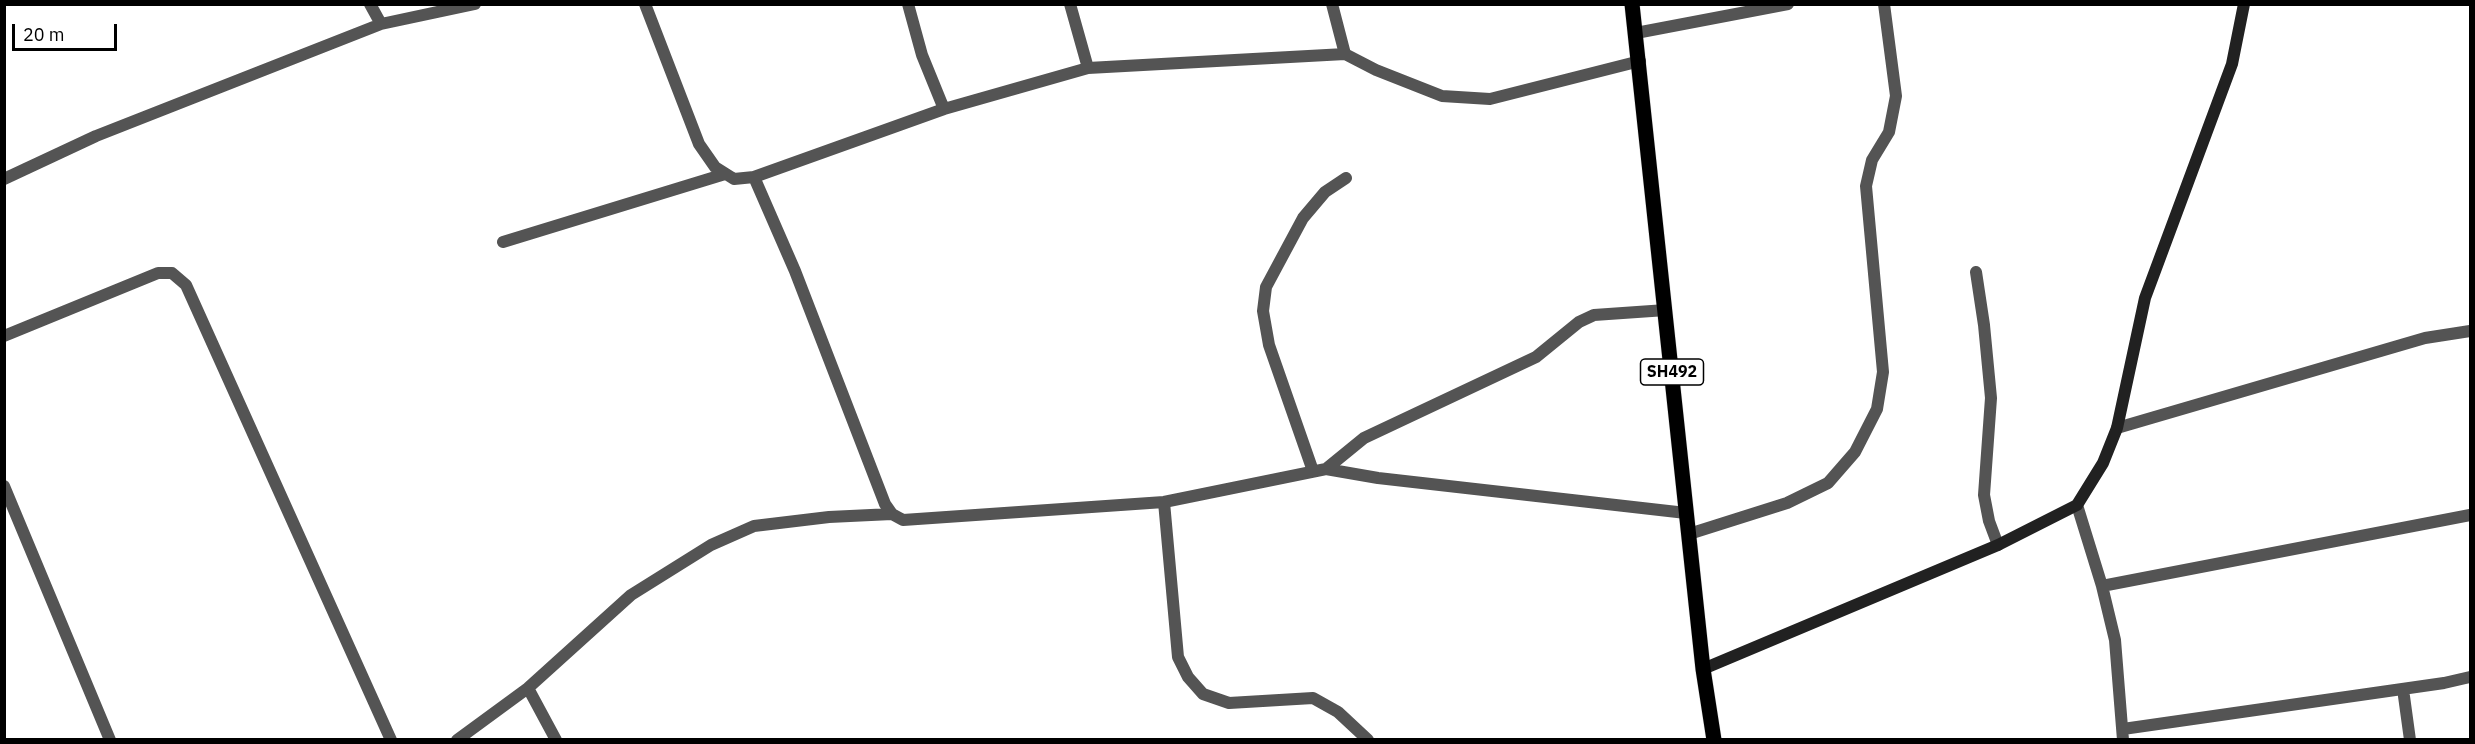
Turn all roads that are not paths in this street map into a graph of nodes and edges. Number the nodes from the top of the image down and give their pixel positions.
1 (370, 4) edge
2 (475, 4) edge
3 (645, 4) edge
4 (908, 4) edge
5 (1070, 4) edge
6 (1332, 4) edge
7 (1632, 4) edge
8 (1788, 4) edge
9 (1884, 4) edge
10 (2244, 4) edge
11 (381, 24) junction
12 (1636, 33) junction
13 (1345, 54) junction
14 (1640, 61) junction
15 (1088, 68) junction
16 (944, 109) junction
17 (725, 174) junction
18 (754, 177) junction
19 (1346, 178) dead end
20 (4, 179) edge
21 (503, 242) dead end
22 (1976, 272) dead end
23 (1666, 310) junction
24 (2470, 331) edge
25 (4, 336) edge
26 (2117, 429) junction
27 (1319, 470) junction
28 (4, 486) edge
29 (1164, 502) junction
30 (2076, 505) junction
31 (1686, 513) junction
32 (892, 514) junction
33 (2470, 515) edge
34 (1689, 534) junction
35 (1998, 545) junction
36 (2102, 586) junction
37 (1703, 669) junction
38 (2470, 677) edge
39 (528, 688) junction
40 (2403, 689) junction
41 (2123, 734) edge
42 (110, 740) edge
43 (392, 740) edge
44 (458, 740) edge
45 (556, 740) edge
46 (1368, 740) edge
47 (1714, 740) edge
48 (2410, 740) edge

1 - 11 street
2 - 11 street
3 - 17 street
4 - 16 street
5 - 15 street
6 - 13 street
7 - 12 main road, SH492
8 - 12 street
9 - 34 street
10 - 26 street
11 - 20 street
12 - 14 main road, SH492
13 - 14 street
13 - 15 street
14 - 23 main road, SH492
15 - 16 street
16 - 18 street
17 - 18 street
17 - 21 street
18 - 32 street
19 - 27 street
22 - 35 street
23 - 27 street
23 - 31 main road, SH492
24 - 26 street
25 - 43 street
26 - 30 street
27 - 29 street
27 - 31 street
28 - 42 street
29 - 32 street
29 - 46 street
30 - 35 street
30 - 36 street
31 - 34 main road, SH492
32 - 39 street
33 - 36 street
34 - 37 main road, SH492
35 - 37 street
36 - 41 street
37 - 47 main road, SH492
38 - 40 street
39 - 44 street
39 - 45 street
40 - 41 street
40 - 48 street

